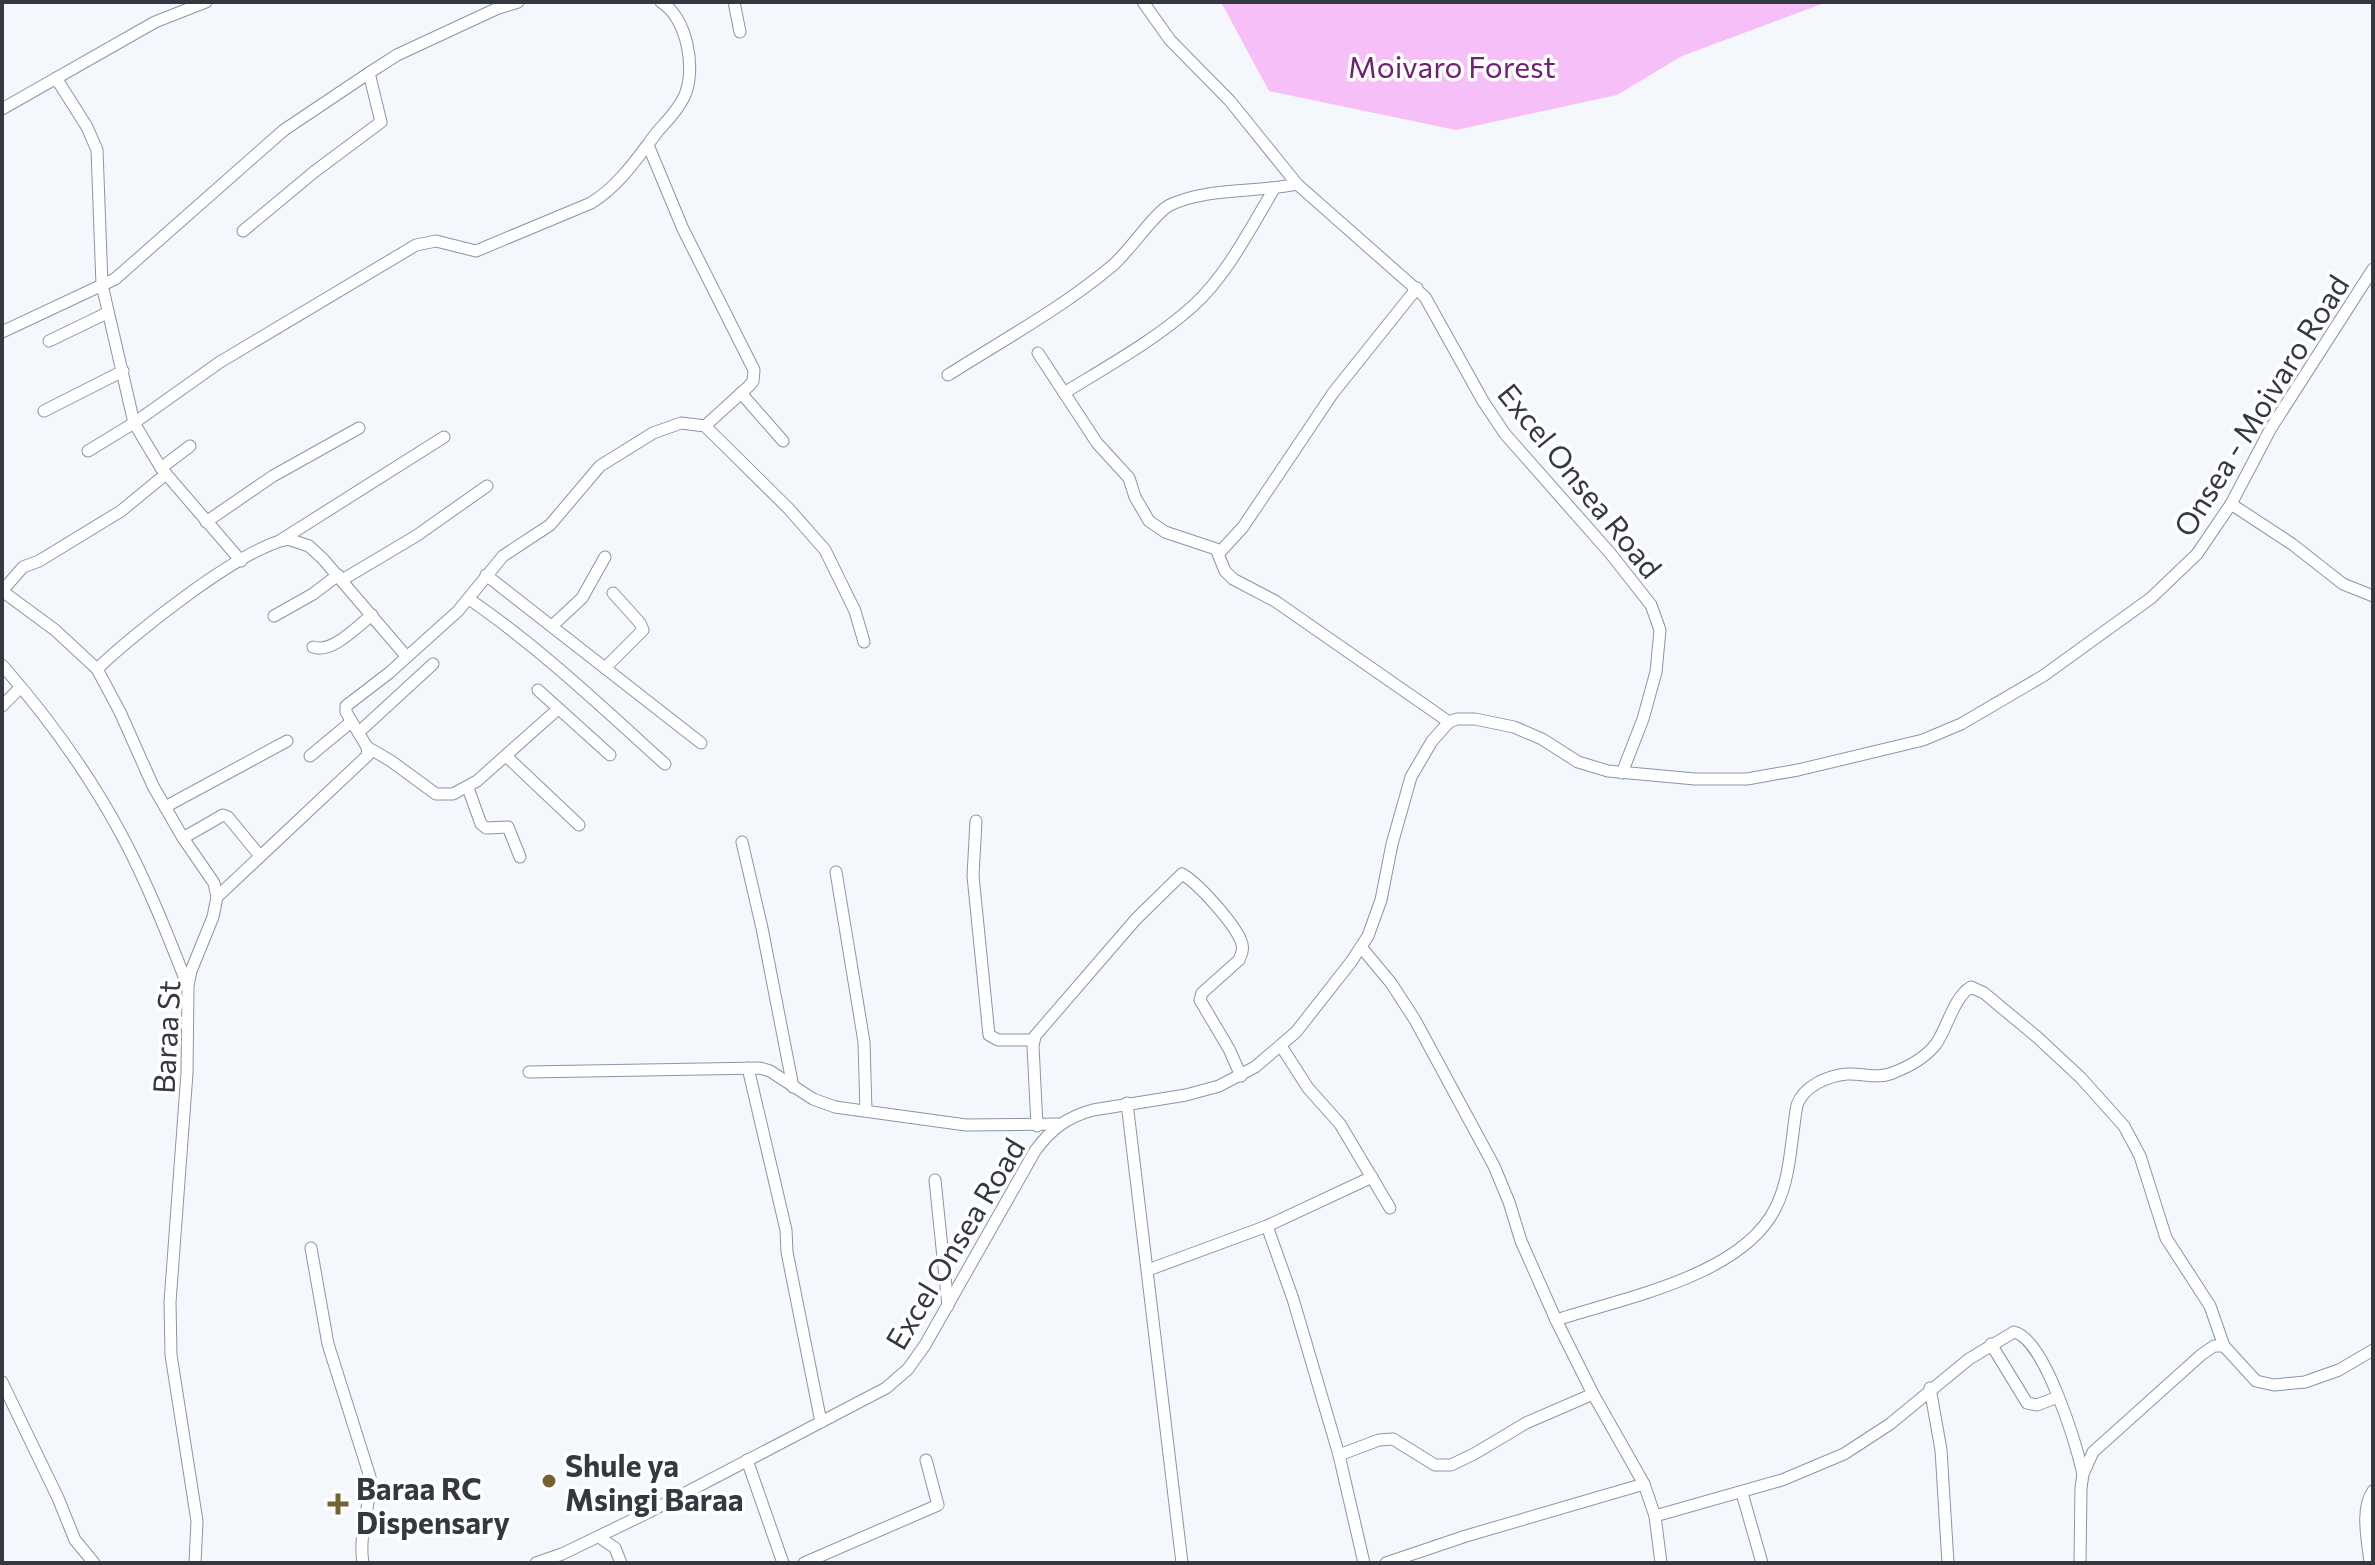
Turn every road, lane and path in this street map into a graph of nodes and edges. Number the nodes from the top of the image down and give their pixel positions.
1 (206, 2) edge
2 (518, 2) edge
3 (661, 2) edge
4 (734, 2) edge
5 (1143, 2) edge
6 (740, 32) dead end
7 (369, 73) junction
8 (56, 78) junction
9 (2, 109) edge
10 (648, 145) junction
11 (1297, 184) junction
12 (1274, 189) junction
13 (243, 231) dead end
14 (2373, 269) edge
15 (102, 285) junction
16 (1417, 288) junction
17 (107, 313) junction
18 (2, 332) edge
19 (49, 341) dead end
20 (1038, 353) dead end
21 (123, 371) junction
22 (948, 375) dead end
23 (741, 393) junction
24 (1064, 393) junction
25 (44, 411) dead end
26 (134, 423) junction
27 (705, 426) junction
28 (359, 428) dead end
29 (444, 437) dead end
30 (783, 441) dead end
31 (190, 446) dead end
32 (88, 451) dead end
33 (163, 471) junction
34 (487, 486) dead end
35 (2231, 504) junction
36 (206, 522) junction
37 (280, 540) junction
38 (1220, 552) junction
39 (605, 557) dead end
40 (241, 561) junction
41 (486, 575) junction
42 (340, 578) junction
43 (2, 591) edge
44 (613, 593) dead end
45 (2373, 596) edge
46 (469, 599) junction
47 (372, 615) junction
48 (274, 616) dead end
49 (552, 626) junction
50 (864, 642) dead end
51 (313, 647) dead end
52 (406, 656) junction
53 (433, 664) dead end
54 (2, 665) edge
55 (605, 668) junction
56 (97, 669) junction
57 (20, 688) junction
58 (538, 690) dead end
59 (2, 706) edge
60 (558, 709) junction
61 (1449, 722) junction
62 (355, 727) junction
63 (287, 741) dead end
64 (701, 743) dead end
65 (367, 747) junction
66 (610, 755) dead end
67 (310, 756) dead end
68 (506, 756) junction
69 (665, 764) dead end
70 (1622, 773) junction
71 (468, 788) junction
72 (165, 807) junction
73 (976, 821) dead end
74 (579, 825) dead end
75 (183, 838) junction
76 (742, 842) dead end
77 (260, 856) junction
78 (520, 857) dead end
79 (836, 872) dead end
80 (217, 897) junction
81 (1361, 947) junction
82 (188, 986) junction
83 (1034, 1040) junction
84 (1281, 1046) junction
85 (748, 1068) junction
86 (529, 1072) dead end
87 (1241, 1076) junction
88 (793, 1087) junction
89 (1127, 1103) junction
90 (866, 1111) junction
91 (1059, 1124) junction
92 (1037, 1126) junction
93 (1372, 1177) junction
94 (935, 1180) dead end
95 (1390, 1208) dead end
96 (1267, 1226) junction
97 (311, 1248) dead end
98 (1148, 1270) junction
99 (948, 1306) junction
100 (1556, 1320) junction
101 (1991, 1344) junction
102 (2224, 1346) junction
103 (2373, 1350) edge
104 (2, 1382) edge
105 (1930, 1388) junction
106 (1593, 1394) junction
107 (2058, 1397) junction
108 (821, 1422) junction
109 (1339, 1455) junction
110 (747, 1460) junction
111 (926, 1460) dead end
112 (2083, 1474) junction
113 (1644, 1484) junction
114 (2373, 1491) edge
115 (1742, 1493) junction
116 (1655, 1516) junction
117 (599, 1537) junction
118 (197, 1546) junction
119 (94, 1563) edge
120 (195, 1563) edge
121 (204, 1563) edge
122 (363, 1563) edge
123 (536, 1563) edge
124 (621, 1563) edge
125 (783, 1563) edge
126 (804, 1563) edge
127 (1182, 1563) edge
128 (1364, 1563) edge
129 (1386, 1563) edge
130 (1661, 1563) edge
131 (1762, 1563) edge
132 (1948, 1563) edge
133 (2080, 1563) edge
134 (2370, 1563) edge

1 - 8 street
2 - 7 street
3 - 10 street
4 - 6 street
5 - 11 street, Excel Onsea Road
7 - 13 street
7 - 15 street
8 - 9 street
8 - 15 street
10 - 23 street
10 - 26 street
11 - 12 street
11 - 16 street, Excel Onsea Road
12 - 22 street
12 - 24 street
14 - 35 street, Onsea - Moivaro Road
15 - 17 street
15 - 18 street
16 - 38 street
16 - 70 street, Excel Onsea Road
17 - 19 street
17 - 21 street
20 - 24 street
21 - 25 street
21 - 26 street
23 - 27 street
23 - 30 street
24 - 38 street
26 - 32 street
26 - 33 street
27 - 41 street
27 - 50 street
28 - 36 street
29 - 37 street
31 - 33 street
33 - 36 street
33 - 43 street
34 - 42 street
35 - 45 street
35 - 70 street, Onsea - Moivaro Road
36 - 40 street
37 - 40 street
37 - 42 street
38 - 61 street
39 - 49 street
40 - 56 street
41 - 46 street
41 - 49 street
42 - 47 street
42 - 48 street
43 - 56 street
44 - 55 street
46 - 52 street
46 - 69 street
47 - 51 street
47 - 52 street
49 - 55 street
52 - 62 street
53 - 62 street
54 - 57 street
55 - 64 street
56 - 72 street
57 - 59 street
57 - 82 street
58 - 60 street
60 - 66 street
60 - 68 street
61 - 70 street, Onsea - Moivaro Road
61 - 81 street, Excel Onsea Road
62 - 65 street
62 - 67 street
63 - 72 street
65 - 71 street
65 - 77 street
68 - 71 street
68 - 74 street
71 - 78 street
72 - 75 street
73 - 83 street
75 - 77 street
75 - 80 street
76 - 88 street
77 - 80 street
79 - 90 street
80 - 82 street, Baraa St
81 - 84 street, Excel Onsea Road
81 - 100 street
82 - 118 street, Baraa St
83 - 87 street
83 - 92 street
84 - 87 street, Excel Onsea Road
84 - 93 street
85 - 86 street
85 - 88 street
85 - 108 street
87 - 89 street, Excel Onsea Road
88 - 90 street
89 - 91 street, Excel Onsea Road
89 - 98 street
90 - 92 street
91 - 92 street
91 - 99 street, Excel Onsea Road
93 - 95 street
93 - 96 street
94 - 99 street
96 - 98 street
96 - 109 street
97 - 122 street
98 - 127 street
99 - 108 street, Excel Onsea Road
100 - 102 street
100 - 106 street
101 - 105 street
101 - 107 street
101 - 107 street
102 - 103 street
102 - 112 street
104 - 119 street
105 - 115 street
105 - 132 street
106 - 109 street
106 - 113 street
107 - 112 street
108 - 110 street, Excel Onsea Road
109 - 128 street
110 - 117 street, Excel Onsea Road
110 - 125 street
111 - 126 street
112 - 133 street
113 - 116 street
113 - 129 street
114 - 134 street
115 - 116 street
115 - 131 street
116 - 130 street
117 - 123 street, Excel Onsea Road
117 - 124 street
118 - 120 street, Baraa St
118 - 121 street

